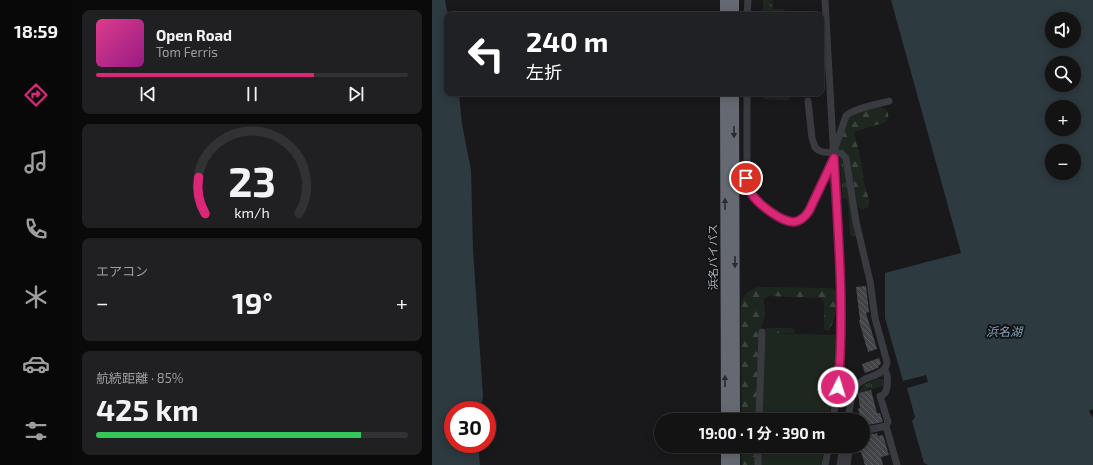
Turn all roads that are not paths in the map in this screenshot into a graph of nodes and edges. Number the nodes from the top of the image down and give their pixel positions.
1 (724, 0) edge
2 (734, 0) edge
3 (748, 0) edge
4 (825, 0) edge
5 (725, 12) edge
6 (734, 12) edge
7 (748, 12) edge
8 (725, 96) edge
9 (734, 96) edge
10 (747, 96) edge
11 (808, 101) dead end
12 (889, 101) dead end
13 (834, 155) junction
14 (730, 299) junction
15 (762, 332) dead end
16 (884, 370) junction
17 (726, 413) edge
18 (735, 413) edge
19 (759, 413) edge
20 (834, 413) edge
21 (849, 413) edge
22 (886, 426) junction
23 (870, 429) edge
24 (726, 453) edge
25 (735, 453) edge
26 (758, 453) edge
27 (828, 453) edge
28 (842, 453) edge
29 (849, 453) edge
30 (726, 465) edge
31 (735, 465) edge
32 (758, 465) edge
33 (825, 465) edge
34 (840, 465) edge
35 (847, 465) edge
36 (898, 465) edge

1 - 5 highway
2 - 6 highway
3 - 7 street
4 - 13 street
14 -> 8 highway, 浜名バイパス
9 -> 14 highway, 浜名バイパス
10 - 13 street
11 - 13 street
12 - 13 street
13 - 16 street
13 - 20 street
17 -> 14 highway, 浜名バイパス
14 - 18 highway, 浜名バイパス
15 - 19 street
16 - 21 street
16 - 22 street
22 - 23 street
22 - 36 street
24 - 30 highway
25 - 31 highway
26 - 32 street
27 - 33 street
28 - 34 street
29 - 35 street

